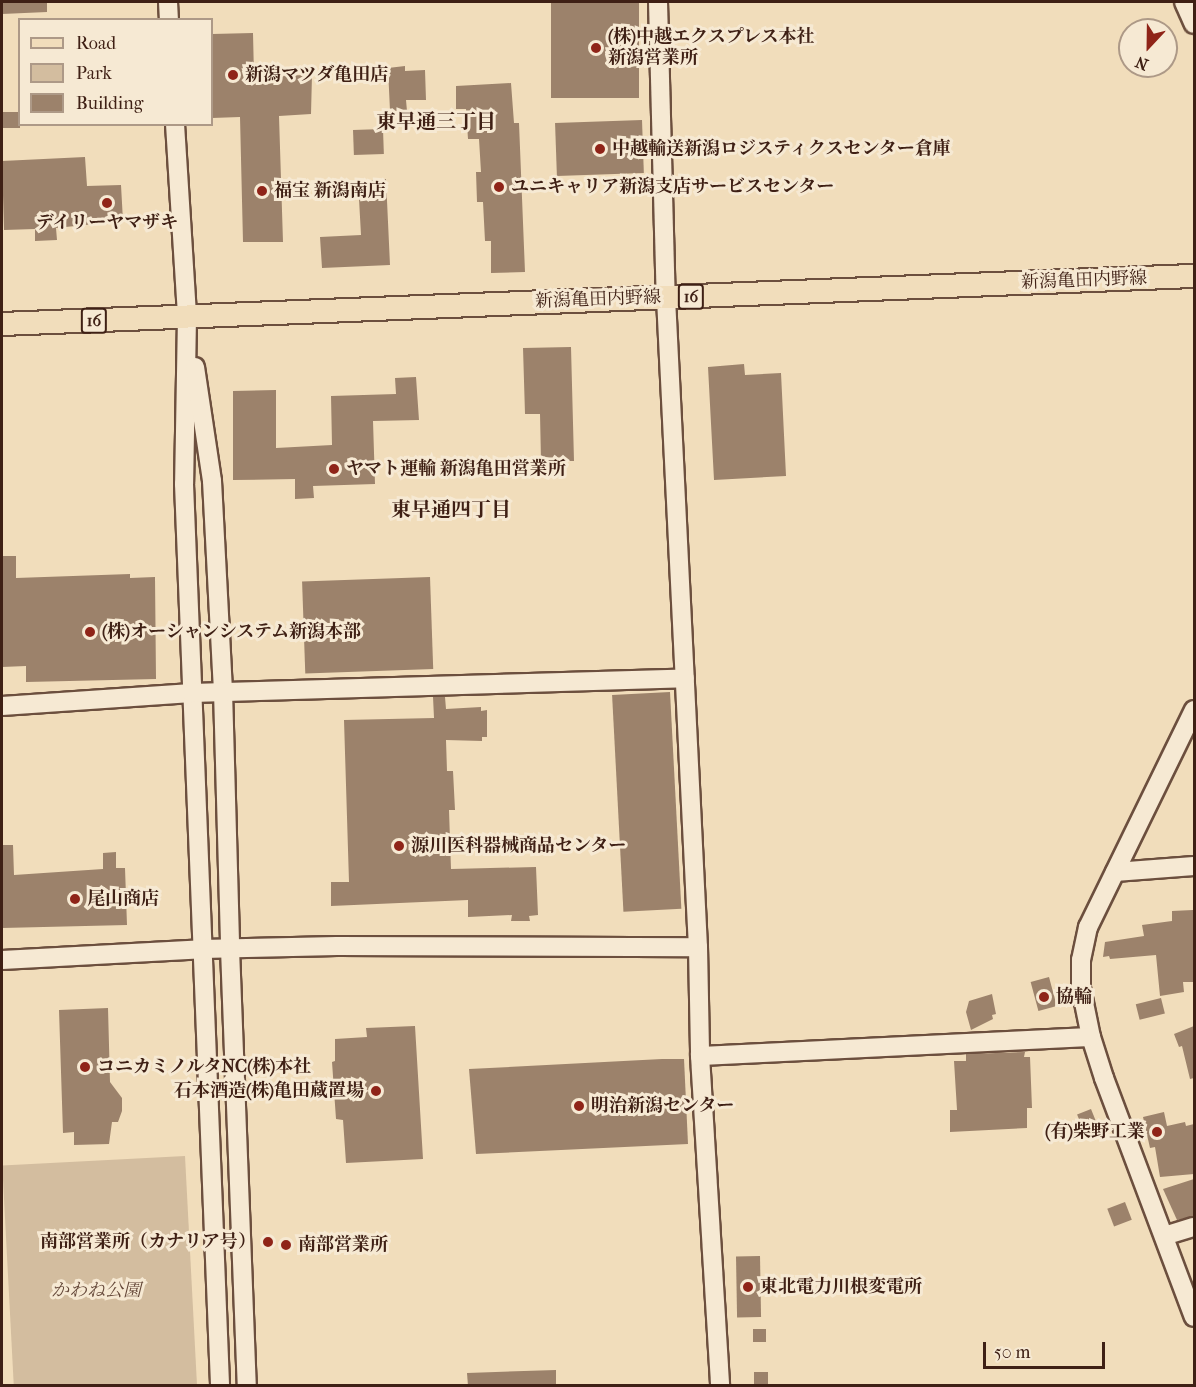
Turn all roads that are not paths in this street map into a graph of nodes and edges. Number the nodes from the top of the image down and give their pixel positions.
1 (168, 2) edge
2 (658, 2) edge
3 (1184, 2) edge
4 (169, 18) edge
5 (1194, 24) edge
6 (176, 126) edge
7 (1194, 276) edge
8 (666, 298) junction
9 (188, 317) junction
10 (2, 324) edge
11 (685, 678) junction
12 (223, 691) junction
13 (192, 693) junction
14 (2, 706) edge
15 (1194, 710) edge
16 (1194, 866) edge
17 (1115, 872) junction
18 (698, 947) junction
19 (202, 949) junction
20 (230, 949) junction
21 (2, 960) edge
22 (1090, 1036) junction
23 (700, 1056) junction
24 (1194, 1227) edge
25 (1164, 1236) junction
26 (1194, 1317) edge
27 (220, 1386) edge
28 (247, 1386) edge
29 (720, 1386) edge

1 - 4 street
2 - 8 street
3 - 5 street
6 - 9 street
7 - 8 main road, 新潟亀田内野線 / 16
8 - 9 main road, 新潟亀田内野線 / 16
8 - 11 street
9 - 10 main road, 新潟亀田内野線 / 16
9 - 12 street
9 - 13 street
11 - 12 street
11 - 18 street
12 - 13 street
12 - 20 street
13 - 14 street
13 - 19 street
15 - 17 street
16 - 17 street
17 - 22 street
18 - 20 street
18 - 23 street
19 - 20 street
19 - 21 street
19 - 27 street
20 - 28 street
22 - 23 street
22 - 25 street
23 - 29 street
24 - 25 street
25 - 26 street

